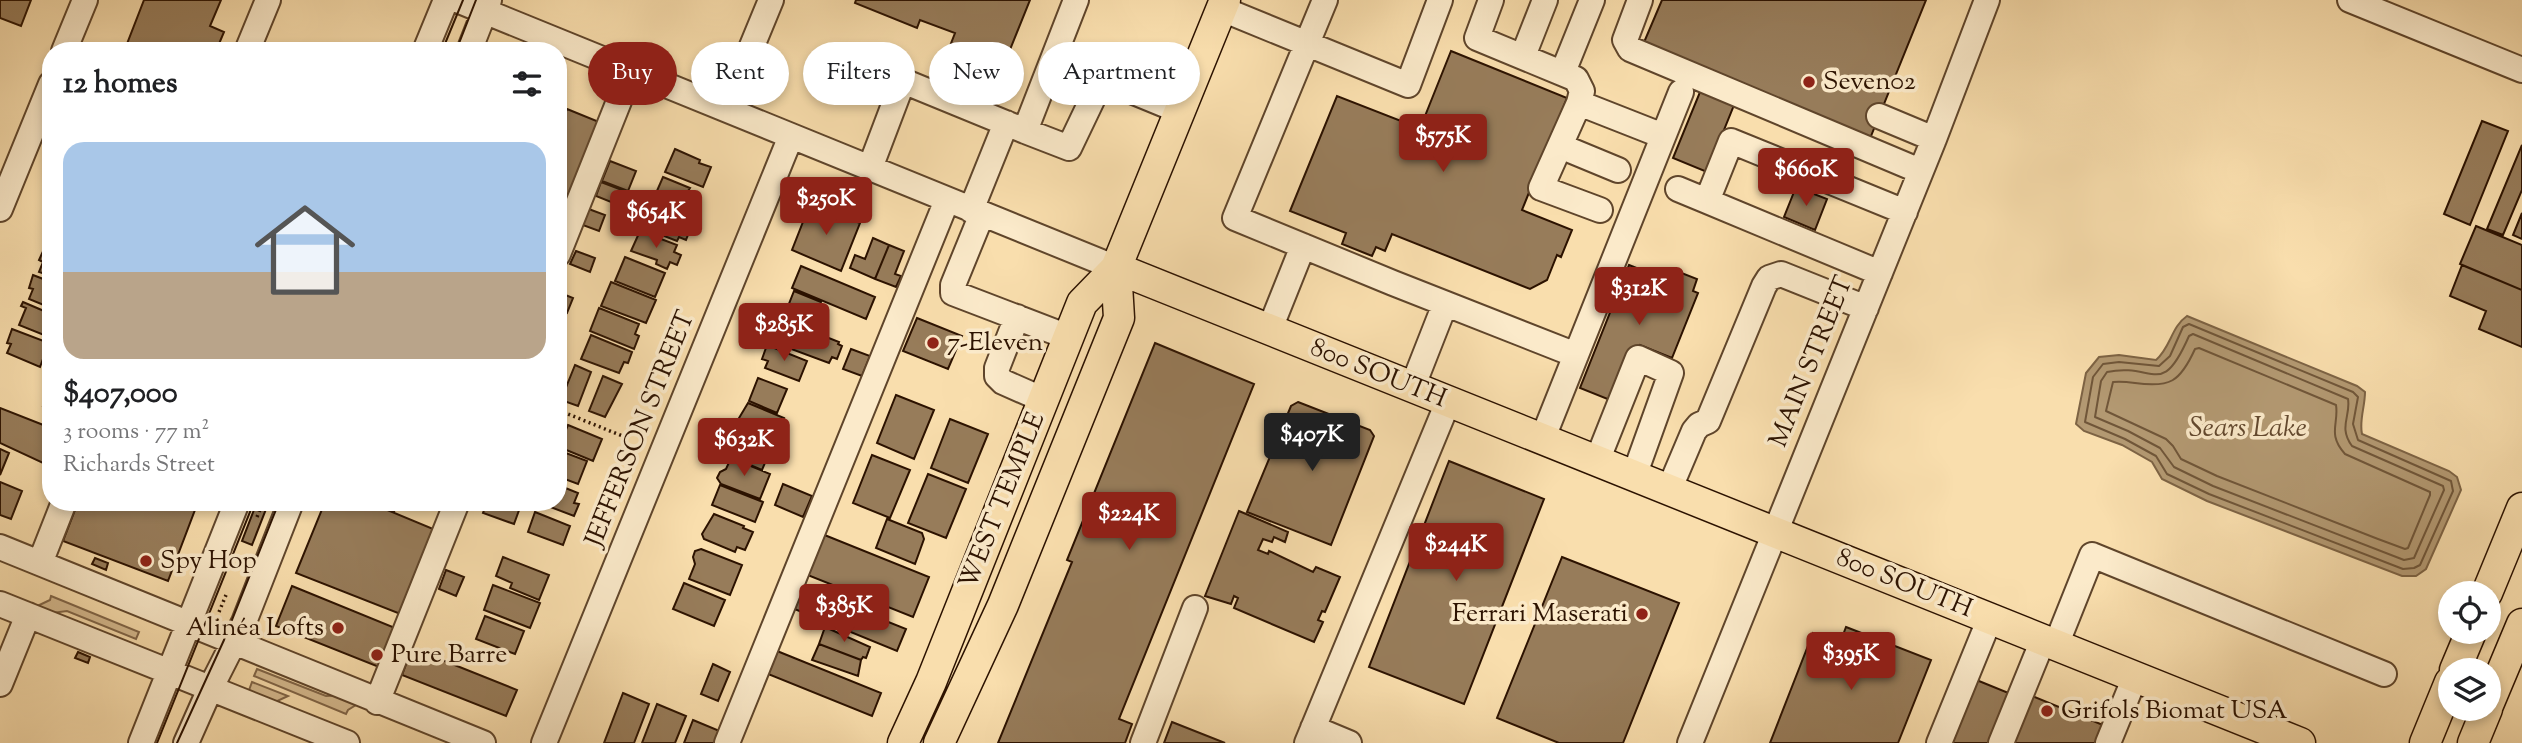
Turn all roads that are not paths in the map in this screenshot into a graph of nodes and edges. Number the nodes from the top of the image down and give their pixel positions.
1 (85, 0) edge
2 (268, 0) edge
3 (446, 0) edge
4 (457, 0) edge
5 (771, 0) edge
6 (1076, 0) edge
7 (1325, 0) edge
8 (1440, 0) edge
9 (1491, 0) edge
10 (1545, 0) edge
11 (1592, 0) edge
12 (1640, 0) edge
13 (2350, 0) edge
14 (1988, 1) edge
15 (1224, 4) edge
16 (487, 6) edge
17 (68, 42) edge
18 (251, 42) edge
19 (429, 42) edge
20 (473, 42) edge
21 (567, 42) edge
22 (567, 42) edge
23 (1308, 44) junction
24 (588, 52) edge
25 (1522, 56) junction
26 (2522, 70) edge
27 (1563, 72) junction
28 (677, 89) edge
29 (1681, 92) dead end
30 (1579, 103) junction
31 (617, 105) edge
32 (42, 106) edge
33 (726, 109) junction
34 (1180, 111) junction
35 (1879, 116) dead end
36 (1016, 127) junction
37 (791, 136) junction
38 (1663, 136) junction
39 (1934, 139) junction
40 (1560, 146) junction
41 (870, 168) junction
42 (1618, 170) dead end
43 (1920, 172) junction
44 (1678, 189) dead end
45 (947, 200) junction
46 (1707, 201) junction
47 (0, 209) edge
48 (1600, 209) dead end
49 (976, 212) junction
50 (1905, 212) junction
51 (567, 231) edge
52 (1303, 246) junction
53 (1116, 268) junction
54 (1880, 273) junction
55 (1445, 304) junction
56 (1866, 308) junction
57 (1017, 317) junction
58 (1269, 331) junction
59 (1068, 337) junction
60 (1576, 355) junction
61 (1412, 388) junction
62 (1044, 400) junction
63 (1448, 402) junction
64 (1542, 440) junction
65 (1597, 461) junction
66 (1634, 476) junction
67 (1669, 490) junction
68 (2522, 508) edge
69 (61, 511) edge
70 (233, 511) edge
71 (287, 511) edge
72 (453, 511) edge
73 (1776, 532) junction
74 (0, 547) edge
75 (45, 565) junction
76 (2492, 581) edge
77 (0, 604) edge
78 (1195, 607) dead end
79 (28, 615) junction
80 (1990, 618) junction
81 (2522, 624) edge
82 (187, 625) junction
83 (2049, 642) junction
84 (235, 644) junction
85 (169, 672) junction
86 (2384, 674) dead end
87 (2501, 675) edge
88 (2135, 677) junction
89 (0, 684) edge
90 (210, 689) junction
91 (377, 702) junction
92 (2438, 711) edge
93 (2482, 721) edge
94 (2258, 735) edge
95 (1310, 736) edge
96 (141, 743) edge
97 (186, 743) edge
98 (347, 743) edge
99 (483, 743) edge
100 (544, 743) edge
101 (727, 743) edge
102 (903, 743) edge
103 (939, 743) edge
104 (1143, 743) edge
105 (1349, 743) edge
106 (1690, 743) edge
107 (1939, 743) edge
108 (2001, 743) edge
109 (2108, 743) edge
110 (2300, 743) edge
111 (2425, 743) edge
112 (2473, 743) edge

1 - 17 street
2 - 18 street
3 - 19 street
4 - 16 street, 800 SOUTH
5 - 33 street
6 - 36 street
7 - 23 street
8 - 23 street
9 - 25 street
10 - 25 street
11 - 27 street
12 - 43 street
13 - 26 street
14 - 39 street, MAIN STREET
15 - 23 street
15 - 34 main road, WEST TEMPLE
16 - 20 street
16 - 22 street, 800 SOUTH
21 - 24 street, 800 SOUTH
23 - 52 street
25 - 27 street
27 - 30 street
28 - 33 street, 800 SOUTH
29 - 38 street
30 - 38 street
30 - 40 street
31 - 51 street
32 - 47 street
33 - 37 street, 800 SOUTH
34 - 36 street
34 - 53 main road, WEST TEMPLE
35 - 39 street
36 - 41 street
36 - 49 street
37 - 41 street, 800 SOUTH
37 - 100 street, JEFFERSON STREET
38 - 60 street
39 - 43 street, MAIN STREET
40 - 42 street
40 - 48 street
41 - 45 street, 800 SOUTH
43 - 50 street, MAIN STREET
44 - 46 street
45 - 49 street, 800 SOUTH
45 - 101 street
46 - 50 street
46 - 54 street
49 - 53 street, 800 SOUTH
49 - 57 street
50 - 54 street, MAIN STREET
52 - 55 street
52 - 58 street
53 - 58 main road, 800 SOUTH
53 - 59 main road, WEST TEMPLE
53 - 103 main road, WEST TEMPLE
54 - 56 street, MAIN STREET
55 - 60 street
55 - 61 street
56 - 67 street
56 - 73 street, MAIN STREET
57 - 59 street
57 - 62 street
58 - 61 main road, 800 SOUTH
59 - 62 main road, WEST TEMPLE
60 - 64 street
61 - 63 main road, 800 SOUTH
62 - 102 main road, WEST TEMPLE
63 - 64 main road, 800 SOUTH
63 - 95 street
64 - 65 main road, 800 SOUTH
65 - 66 main road, 800 SOUTH
65 - 66 street
66 - 67 main road, 800 SOUTH
67 - 73 main road, 800 SOUTH
68 - 76 main road
69 - 75 street
70 - 82 street
71 - 84 street
72 - 91 street
73 - 80 main road, 800 SOUTH
73 - 106 street, MAIN STREET
74 - 75 street
75 - 82 street
77 - 79 street
78 - 104 street
79 - 85 street
79 - 89 street
80 - 83 main road, 800 SOUTH
80 - 107 street
81 - 87 main road
82 - 84 street
82 - 85 street
83 - 86 street
83 - 88 main road, 800 SOUTH
83 - 108 street
84 - 90 street
84 - 91 street
85 - 90 street
85 - 96 street
88 - 94 main road, 800 SOUTH
88 - 109 street
90 - 97 street
90 - 98 street
91 - 99 street
92 - 111 main road
93 - 112 main road
94 - 110 main road, 800 SOUTH
95 - 105 street

